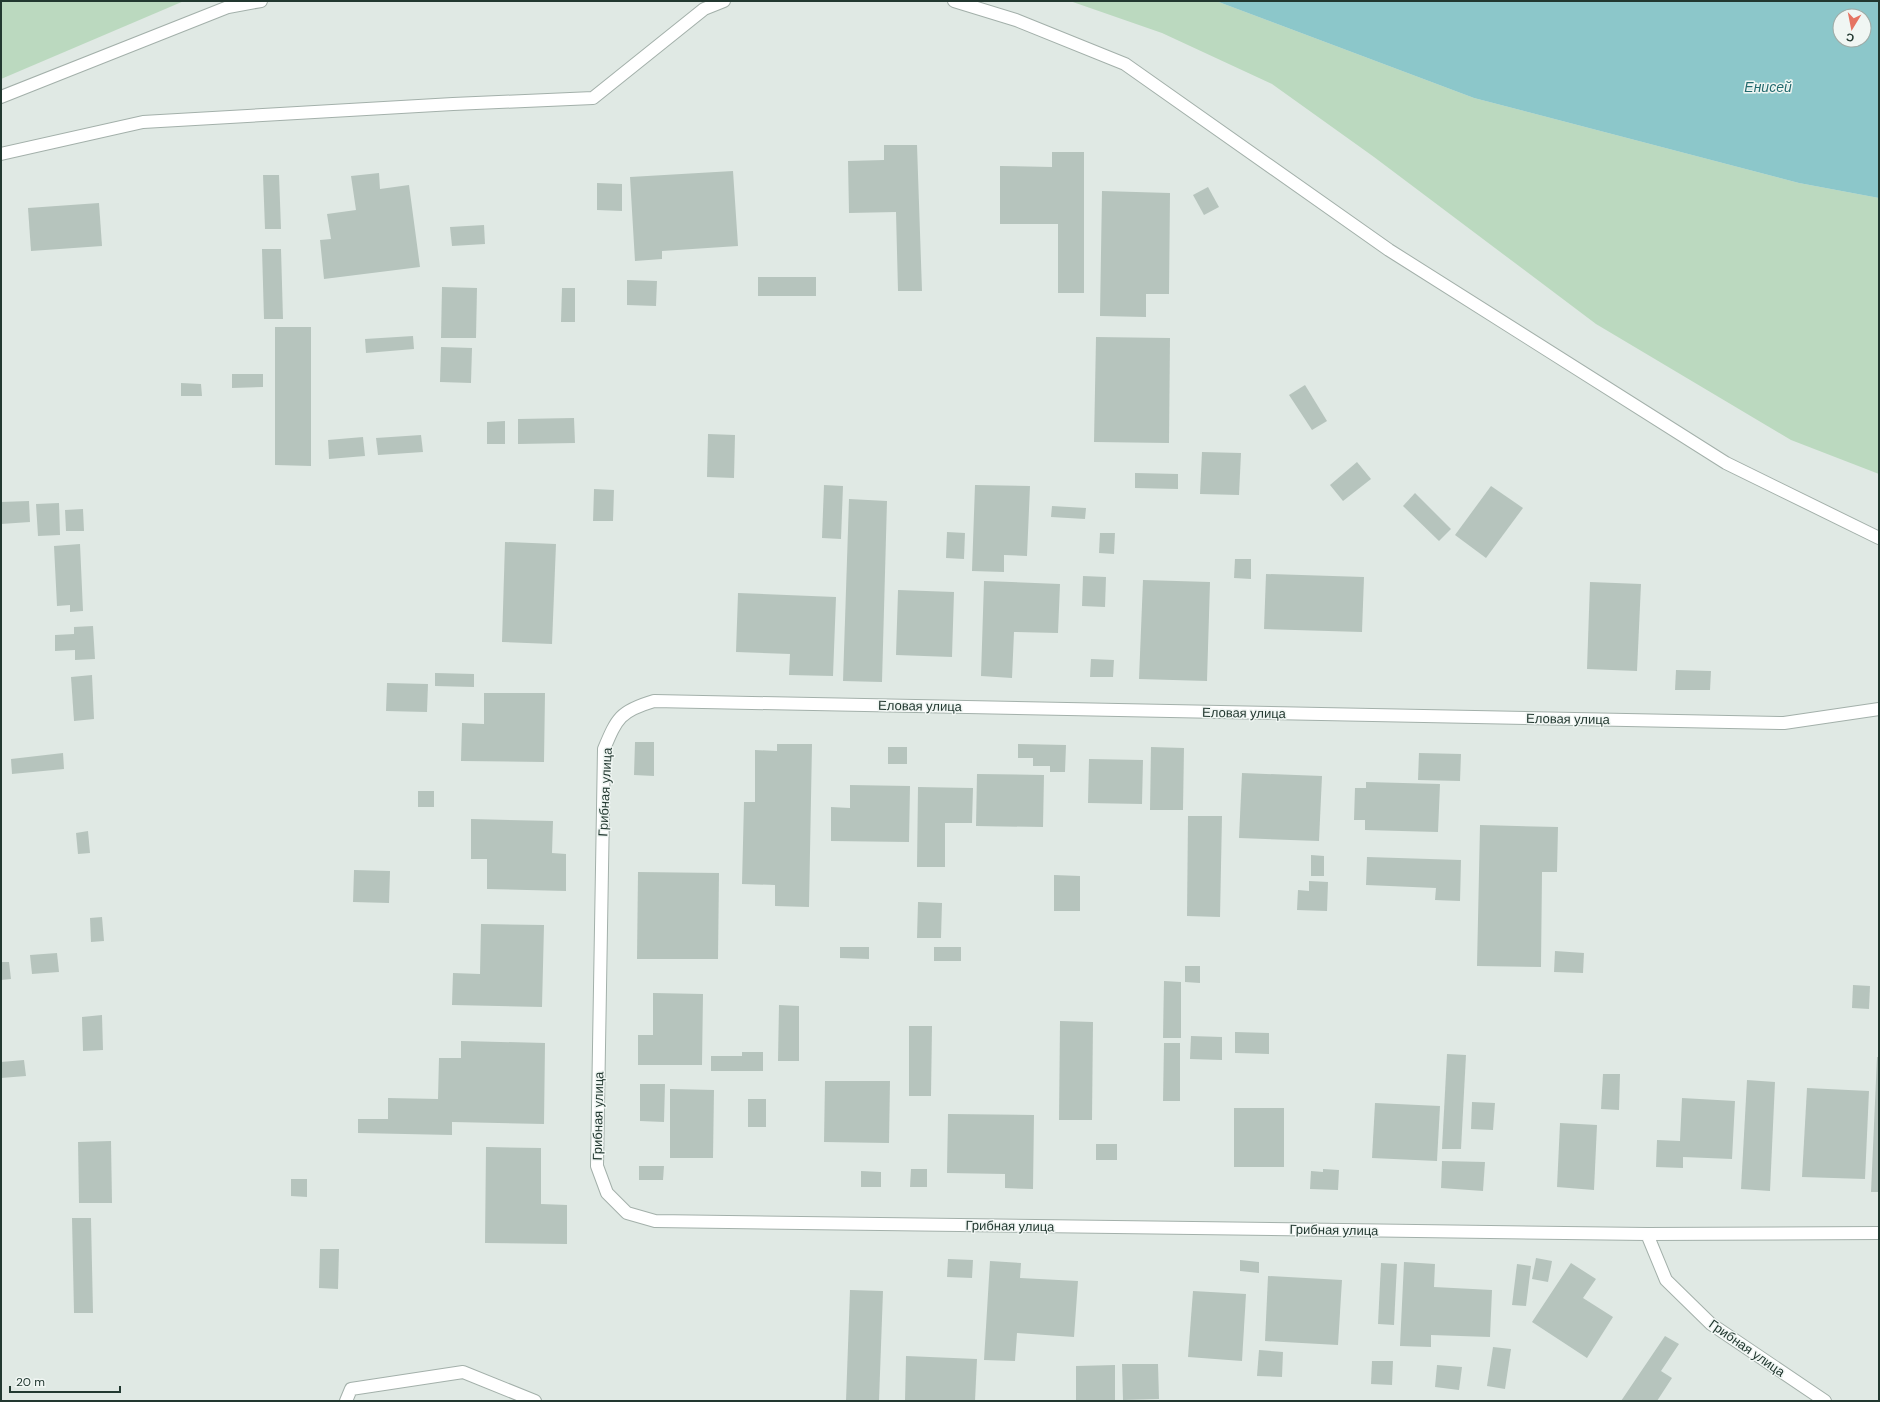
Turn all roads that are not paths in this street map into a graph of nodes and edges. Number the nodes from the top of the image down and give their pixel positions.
1 (261, 1) edge
2 (724, 1) edge
3 (954, 1) edge
4 (1, 97) edge
5 (1, 154) edge
6 (1879, 538) edge
7 (1879, 709) edge
8 (615, 723) joint
9 (1879, 1233) edge
10 (1647, 1234) junction
11 (346, 1401) edge
12 (535, 1401) edge
13 (1825, 1401) edge

1 - 4 street
2 - 5 street
3 - 6 street
7 - 8 street, Еловая улица
8 - 10 street, Грибная улица
9 - 10 street
10 - 13 street, Грибная улица
11 - 12 street

